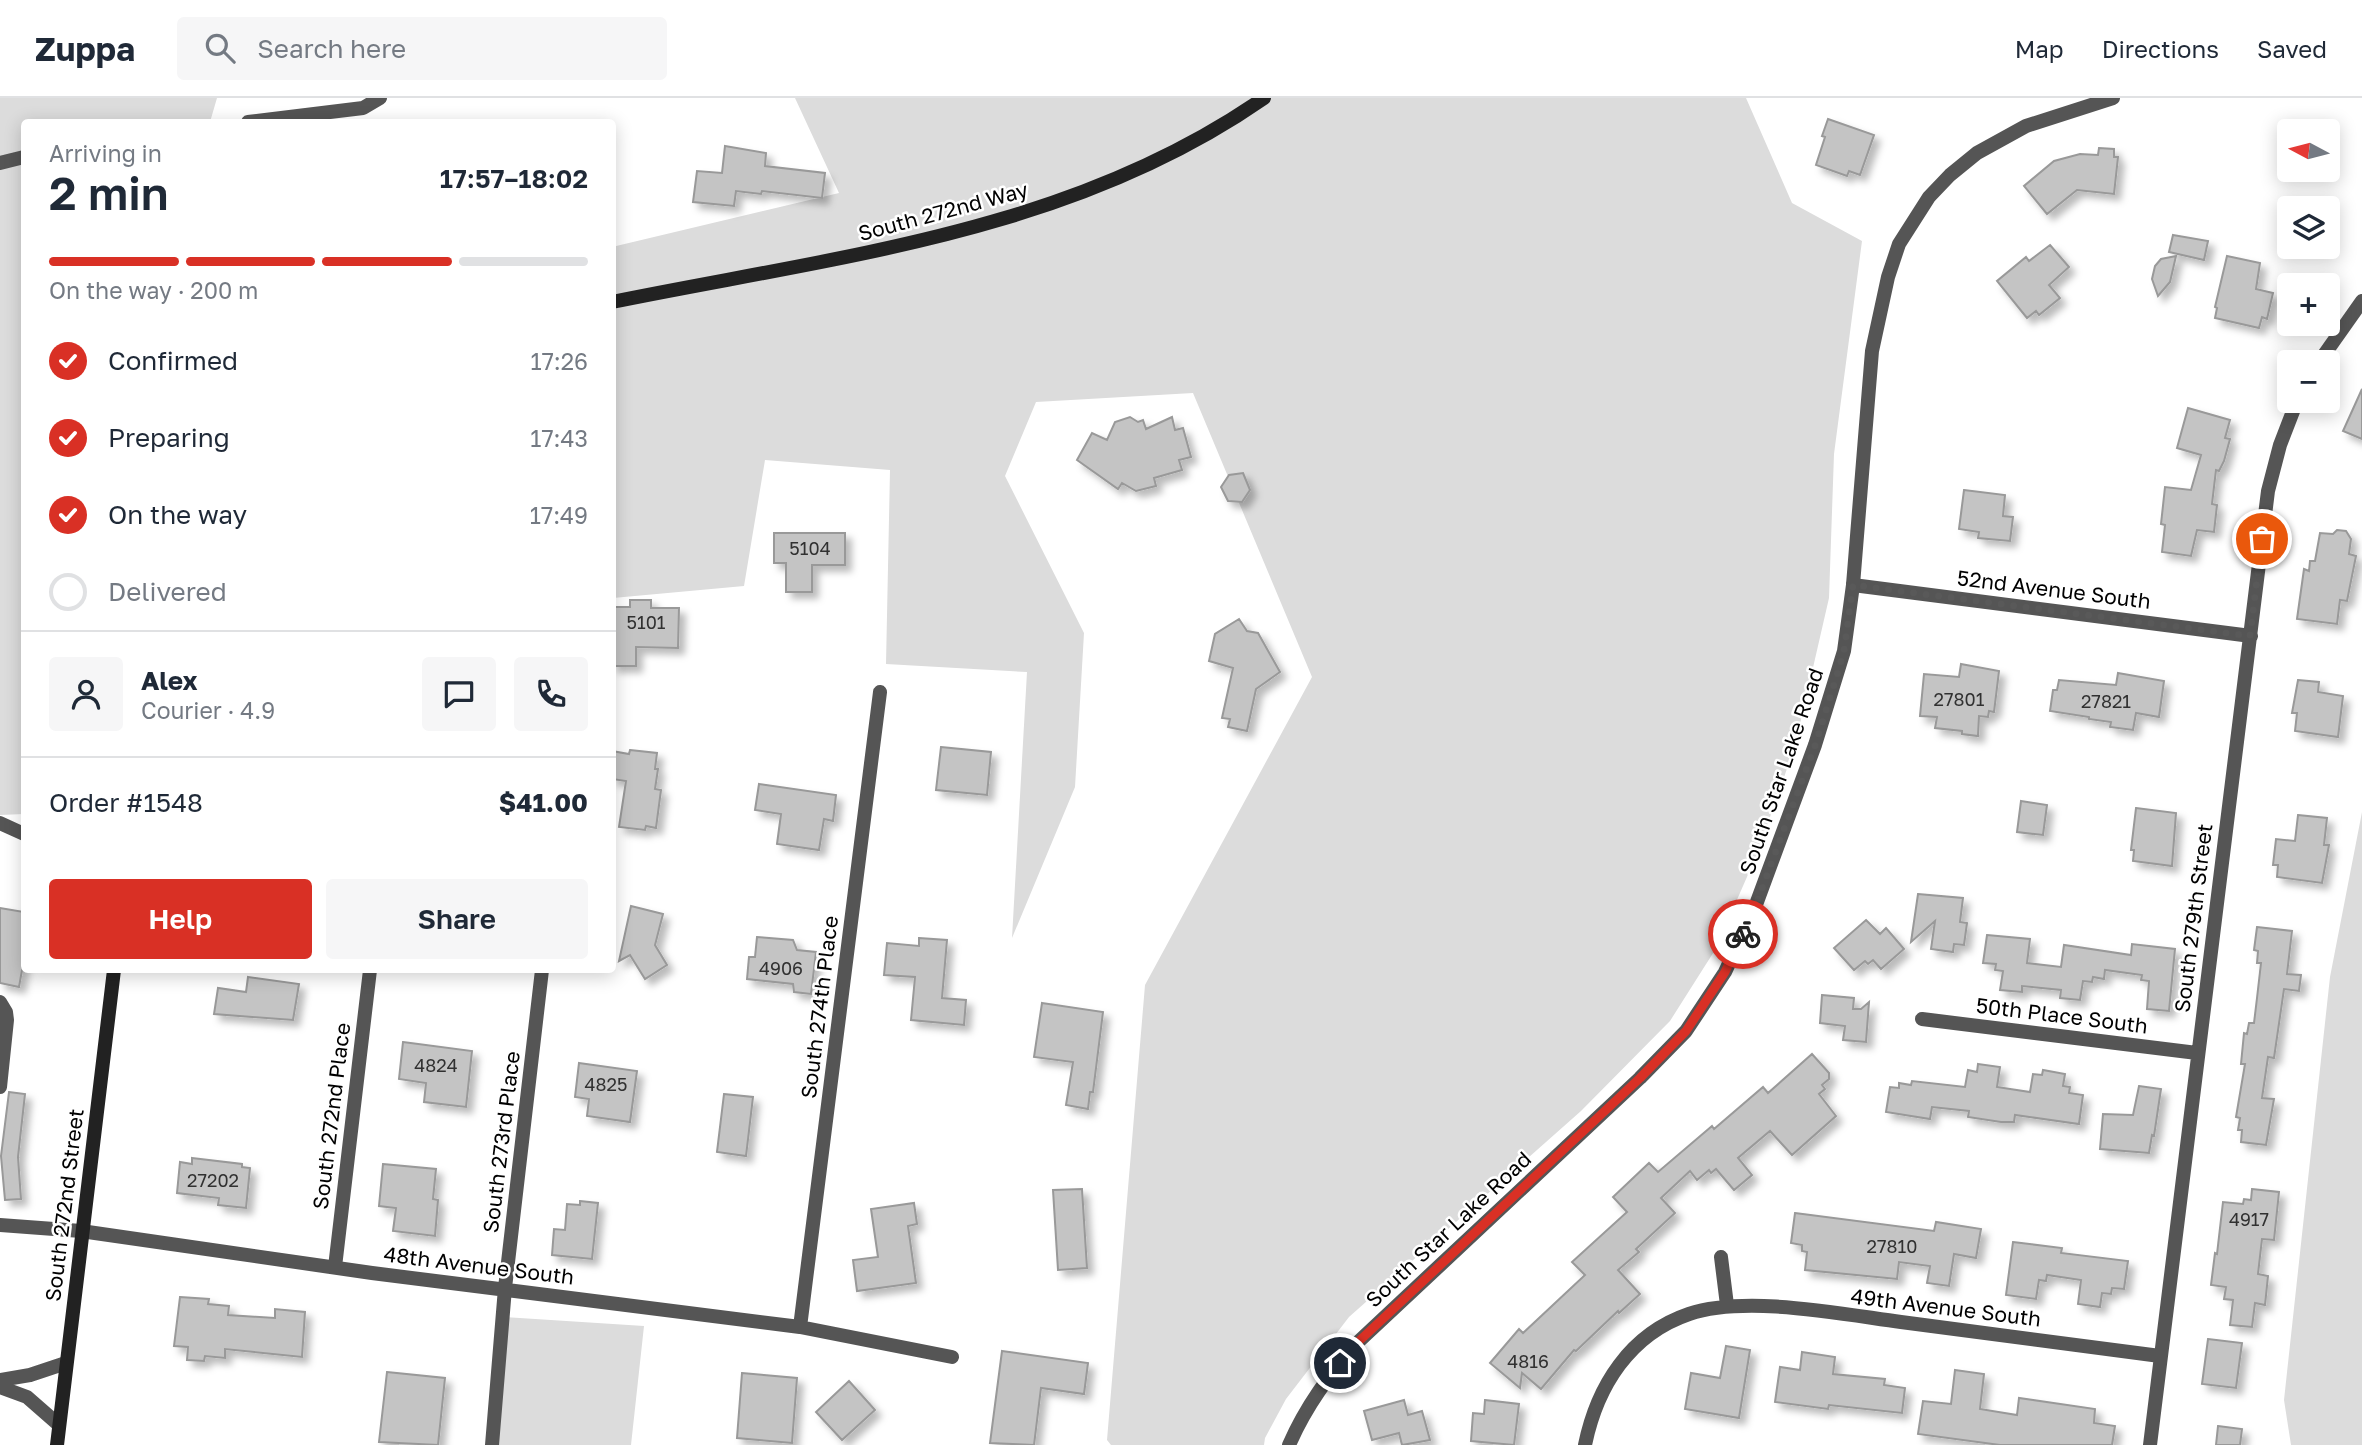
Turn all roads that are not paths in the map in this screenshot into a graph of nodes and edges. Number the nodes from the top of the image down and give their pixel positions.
1 (380, 98) edge
2 (1264, 98) edge
3 (2113, 98) edge
4 (273, 119) edge
5 (21, 158) edge
6 (0, 163) edge
7 (616, 301) edge
8 (2362, 301) edge
9 (2327, 350) edge
10 (2292, 413) edge
11 (1853, 585) junction
12 (2250, 636) junction
13 (880, 692) dead end
14 (0, 823) edge
15 (21, 833) edge
16 (114, 973) edge
17 (370, 973) edge
18 (542, 973) edge
19 (0, 1003) edge
20 (1922, 1018) dead end
21 (2197, 1053) junction
22 (0, 1087) edge
23 (0, 1225) edge
24 (82, 1231) junction
25 (1721, 1257) dead end
26 (335, 1267) junction
27 (505, 1288) junction
28 (1727, 1305) junction
29 (800, 1327) junction
30 (2160, 1356) junction
31 (952, 1357) dead end
32 (66, 1363) junction
33 (0, 1380) edge
34 (0, 1387) edge
35 (59, 1425) junction
36 (57, 1445) edge
37 (492, 1445) edge
38 (1289, 1445) edge
39 (1585, 1445) edge
40 (2150, 1445) edge

1 - 4 street
2 - 7 main road, South 272nd Way
3 - 11 street, South Star Lake Road
5 - 6 street
8 - 9 street
10 - 12 street, South 279th Street
11 - 12 street, 52nd Avenue South
11 - 38 street, South Star Lake Road
12 - 21 street, South 279th Street
13 - 29 street, South 274th Place
14 - 15 street
16 - 24 main road, South 272nd Street
17 - 26 street, South 272nd Place
18 - 27 street, South 273rd Place
19 - 22 street
20 - 21 street, 50th Place South
21 - 30 street, South 279th Street
23 - 24 street, 48th Avenue South
24 - 26 street, 48th Avenue South
24 - 32 main road, South 272nd Street
25 - 28 street
26 - 27 street, 48th Avenue South
27 - 29 street, 48th Avenue South
27 - 37 street, South 273rd Place
28 - 30 street, 49th Avenue South
28 - 39 street, 49th Avenue South
29 - 31 street, 48th Avenue South
30 - 40 street, South 279th Street
32 - 33 street
32 - 35 main road, South 272nd Street
34 - 35 street
35 - 36 main road, South 272nd Street

